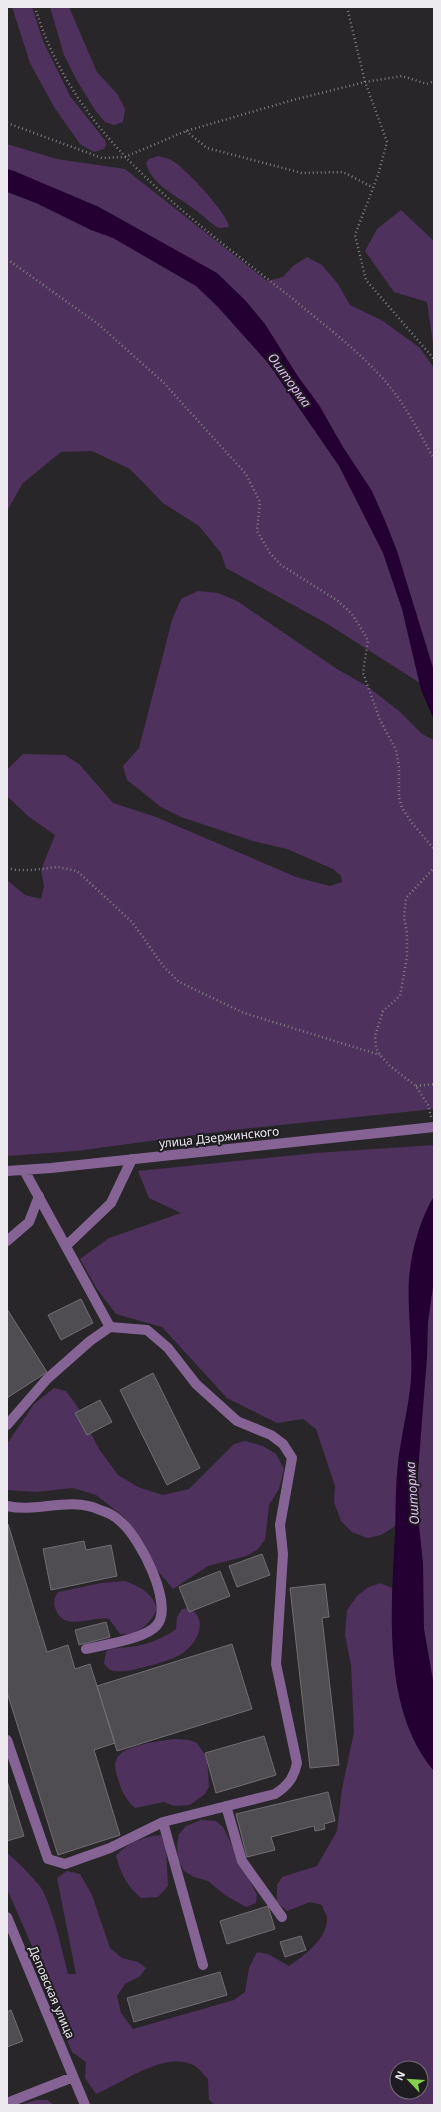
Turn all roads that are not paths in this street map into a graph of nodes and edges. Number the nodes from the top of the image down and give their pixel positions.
1 (434, 1127) edge
2 (132, 1159) junction
3 (24, 1170) junction
4 (7, 1171) edge
5 (39, 1196) junction
6 (7, 1241) edge
7 (66, 1246) junction
8 (110, 1327) junction
9 (7, 1425) edge
10 (7, 1506) edge
11 (86, 1649) dead end
12 (7, 1740) edge
13 (226, 1806) junction
14 (163, 1822) junction
15 (282, 1917) dead end
16 (7, 1918) edge
17 (202, 1965) dead end
18 (73, 2077) junction
19 (7, 2103) edge
20 (85, 2105) edge

1 - 2 street, улица Дзержинского
2 - 3 street, улица Дзержинского
2 - 7 street
3 - 4 street, улица Дзержинского
3 - 5 street
5 - 6 street
5 - 7 street
7 - 8 street
8 - 9 street
8 - 13 street
10 - 11 street
12 - 14 street
13 - 14 street
13 - 15 street
14 - 17 street
16 - 18 street, Деповская улица
18 - 19 street
18 - 20 street, Деповская улица

